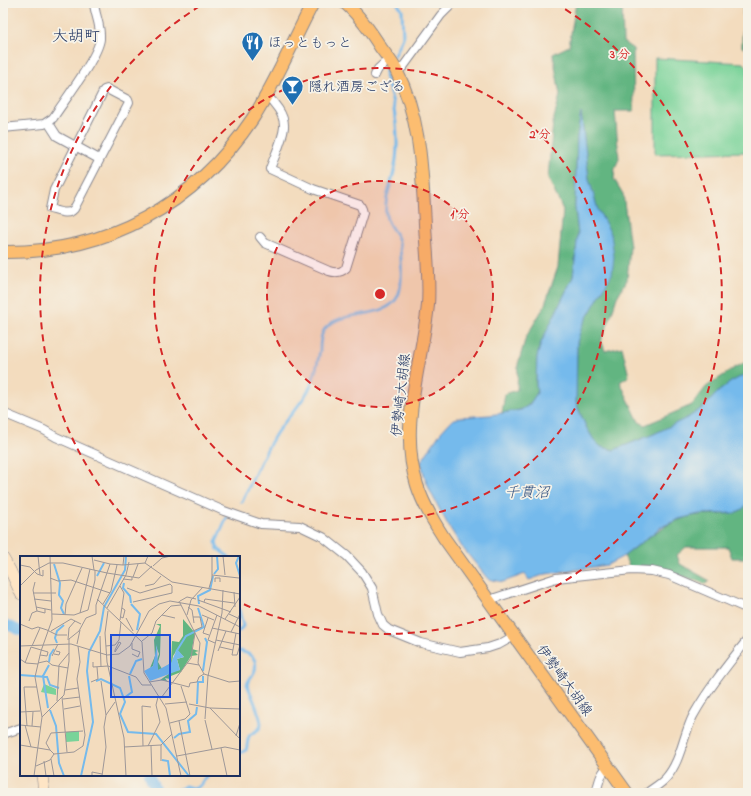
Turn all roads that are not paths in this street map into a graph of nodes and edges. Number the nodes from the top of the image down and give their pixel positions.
1 (94, 3) edge
2 (313, 3) edge
3 (345, 3) edge
4 (453, 3) edge
5 (389, 59) junction
6 (396, 71) junction
7 (375, 75) dead end
8 (266, 95) junction
9 (48, 122) junction
10 (3, 128) edge
11 (75, 147) junction
12 (99, 159) junction
13 (260, 237) dead end
14 (3, 252) edge
15 (3, 413) edge
16 (3, 558) edge
17 (20, 592) edge
18 (489, 601) junction
19 (748, 609) edge
20 (514, 636) junction
21 (748, 639) edge
22 (20, 728) edge
23 (3, 734) edge
24 (609, 766) junction
25 (42, 776) edge
26 (44, 793) edge
27 (596, 793) edge
28 (627, 793) edge
29 (647, 793) edge

1 - 9 street
2 - 8 main road
3 - 5 main road, 伊勢崎大胡線
4 - 6 street
5 - 6 main road, 伊勢崎大胡線
5 - 7 street
6 - 18 main road, 伊勢崎大胡線
8 - 13 street
8 - 14 main road
9 - 10 street
9 - 11 street
11 - 12 street
11 - 12 street
11 - 12 street
15 - 20 street
16 - 17 street
18 - 19 street
18 - 20 main road, 伊勢崎大胡線
20 - 24 main road, 伊勢崎大胡線
21 - 29 street
22 - 23 street
24 - 27 street
24 - 28 main road, 伊勢崎大胡線
25 - 26 street

